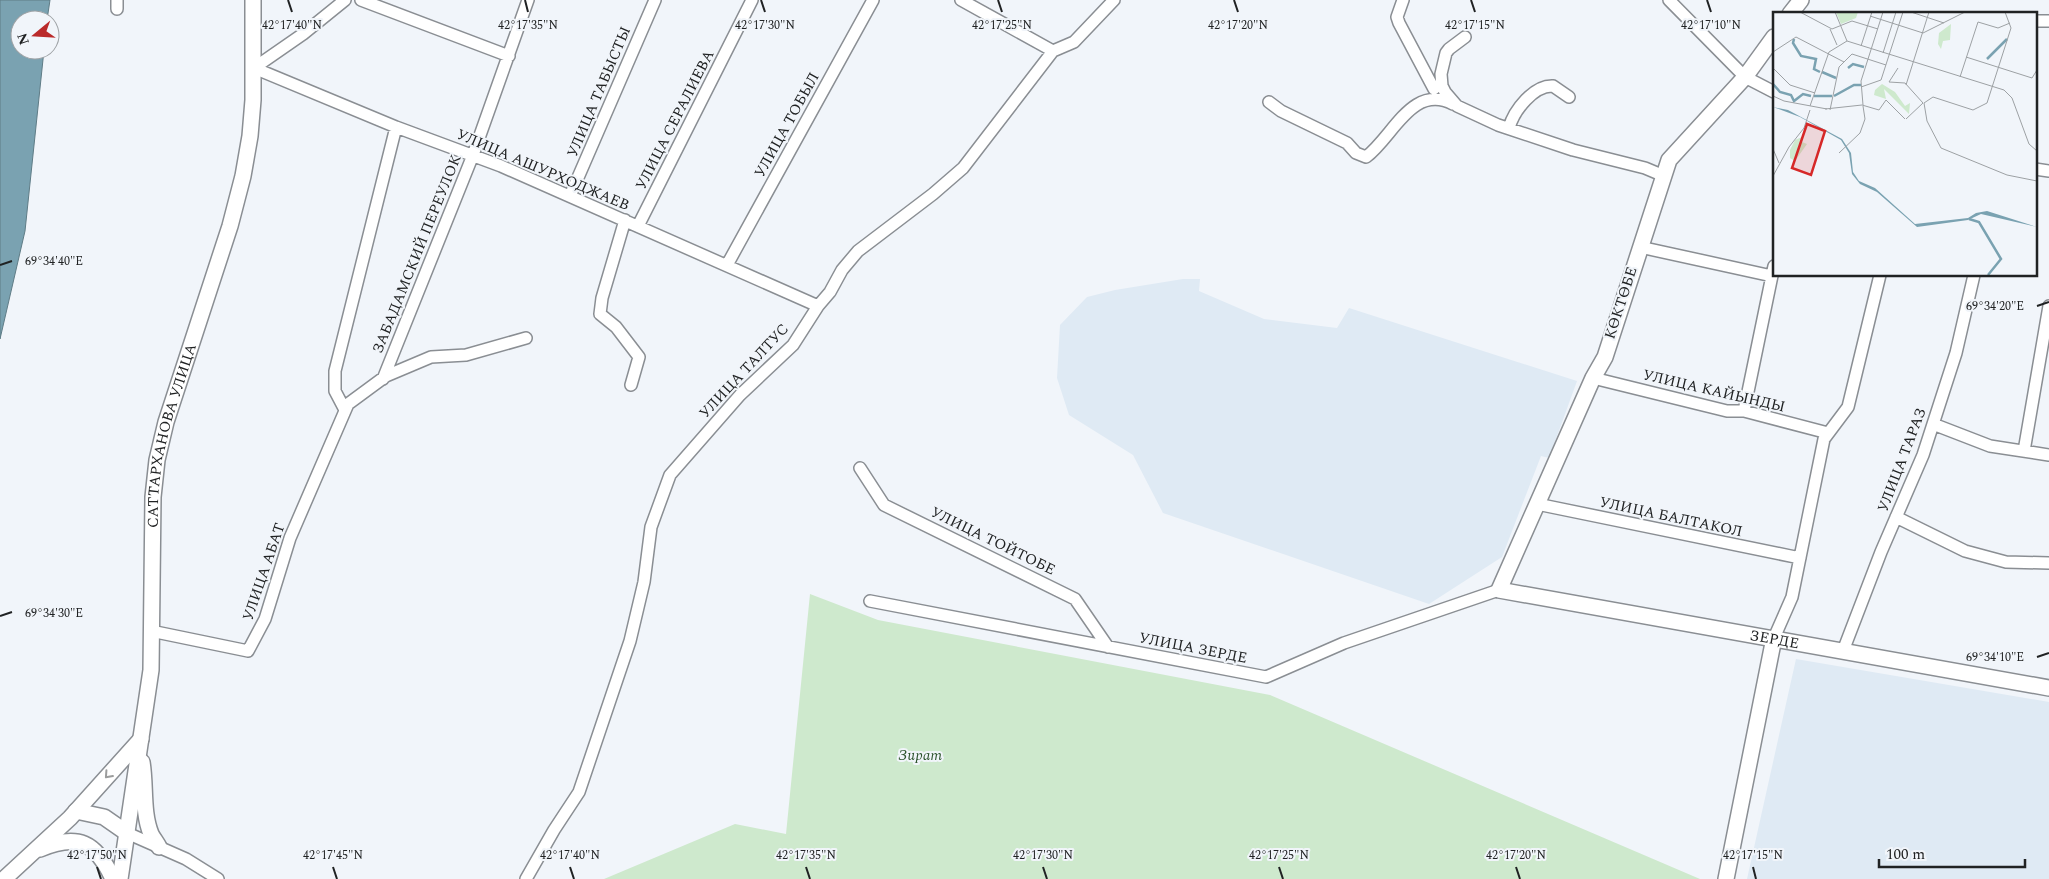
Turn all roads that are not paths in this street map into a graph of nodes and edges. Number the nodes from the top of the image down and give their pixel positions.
1 (252, 0) edge
2 (345, 0) edge
3 (361, 0) edge
4 (528, 0) edge
5 (655, 0) edge
6 (752, 0) edge
7 (873, 0) edge
8 (961, 0) edge
9 (1114, 0) edge
10 (1403, 0) edge
11 (1669, 0) edge
12 (1801, 0) edge
13 (1792, 12) edge
14 (2036, 21) edge
15 (2049, 21) edge
16 (1465, 37) dead end
17 (1773, 38) edge
18 (1053, 51) junction
19 (509, 56) junction
20 (254, 68) junction
21 (1746, 77) junction
22 (1434, 89) dead end
23 (1773, 91) edge
24 (1568, 97) dead end
25 (1270, 102) dead end
26 (1457, 106) junction
27 (396, 127) junction
28 (1509, 128) junction
29 (473, 155) junction
30 (2036, 170) edge
31 (2049, 171) edge
32 (1664, 176) junction
33 (570, 196) junction
34 (625, 220) junction
35 (638, 226) junction
36 (1640, 247) junction
37 (727, 265) junction
38 (1773, 271) edge
39 (1880, 276) edge
40 (1974, 276) edge
41 (818, 306) junction
42 (2049, 306) edge
43 (526, 338) dead end
44 (1593, 378) junction
45 (383, 379) junction
46 (631, 385) dead end
47 (345, 410) junction
48 (1744, 411) junction
49 (1933, 424) junction
50 (1828, 433) junction
51 (2024, 451) junction
52 (2049, 455) edge
53 (860, 468) dead end
54 (1537, 504) junction
55 (1896, 517) junction
56 (1800, 558) junction
57 (2049, 563) edge
58 (1499, 590) junction
59 (870, 601) dead end
60 (151, 631) junction
61 (1774, 638) junction
62 (1108, 647) junction
63 (1843, 650) junction
64 (2048, 684) edge
65 (140, 744) junction
66 (76, 811) junction
67 (127, 833) junction
68 (159, 847) junction
69 (33, 852) junction
70 (212, 877) edge
71 (4, 879) edge
72 (113, 879) edge
73 (120, 879) edge
74 (526, 879) edge
75 (1726, 879) edge

1 - 20 street, САТТАРХАНОВА УЛИЦА
2 - 20 street
3 - 19 street
4 - 19 street, ЗАБАДАМСКИЙ ПЕРЕУЛОК
5 - 33 street, УЛИЦА ТАБЫСТЫ
6 - 35 street, УЛИЦА СЕРАЛИЕВА
7 - 37 street, УЛИЦА ТОБЫЛ
8 - 18 street
9 - 18 street, УЛИЦА ТАЛТУС
10 - 22 street
11 - 21 street
12 - 13 street
14 - 15 street
16 - 26 street
17 - 21 street, КӨКТӨБЕ
18 - 41 street, УЛИЦА ТАЛТУС
19 - 29 street, ЗАБАДАМСКИЙ ПЕРЕУЛОК
20 - 27 street, УЛИЦА АШУРХОДЖАЕВ
20 - 60 street, САТТАРХАНОВА УЛИЦА
21 - 23 street
21 - 32 street, КӨКТӨБЕ
24 - 28 street
25 - 26 street
26 - 28 street
27 - 29 street, УЛИЦА АШУРХОДЖАЕВ
27 - 47 street
28 - 32 street
29 - 33 street, УЛИЦА АШУРХОДЖАЕВ
29 - 45 street, ЗАБАДАМСКИЙ ПЕРЕУЛОК
30 - 31 street
32 - 36 street, КӨКТӨБЕ
33 - 34 street, УЛИЦА АШУРХОДЖАЕВ
34 - 35 street, УЛИЦА АШУРХОДЖАЕВ
34 - 46 street
35 - 37 street, УЛИЦА АШУРХОДЖАЕВ
36 - 38 street
36 - 44 street, КӨКТӨБЕ
37 - 41 street, УЛИЦА АШУРХОДЖАЕВ
38 - 48 street
39 - 50 street
40 - 49 street, УЛИЦА ТАРАЗ
41 - 74 street, УЛИЦА ТАЛТУС
42 - 51 street
43 - 45 street, УЛИЦА АБАТ
44 - 48 street, УЛИЦА КАЙЫНДЫ
44 - 54 street, КӨКТӨБЕ
45 - 47 street, УЛИЦА АБАТ
47 - 60 street, УЛИЦА АБАТ
48 - 50 street, УЛИЦА КАЙЫНДЫ
49 - 51 street
49 - 55 street, УЛИЦА ТАРАЗ
50 - 56 street
51 - 52 street
53 - 62 street, УЛИЦА ТОЙТОБЕ
54 - 56 street, УЛИЦА БАЛТАКОЛ
54 - 58 street, КӨКТӨБЕ
55 - 57 street
55 - 63 street, УЛИЦА ТАРАЗ
56 - 61 street
58 - 61 street, ЗЕРДЕ
58 - 62 street, УЛИЦА ЗЕРДЕ
59 - 62 street, УЛИЦА ЗЕРДЕ
60 - 65 street, САТТАРХАНОВА УЛИЦА
61 - 63 street, ЗЕРДЕ
61 - 75 street
63 - 64 street, ЗЕРДЕ
65 -> 66 street
65 - 67 street, САТТАРХАНОВА УЛИЦА
65 - 68 street
66 - 67 street
66 - 69 street
67 - 68 street
67 - 73 street, САТТАРХАНОВА УЛИЦА
68 - 70 street
69 - 71 street
69 - 72 street

